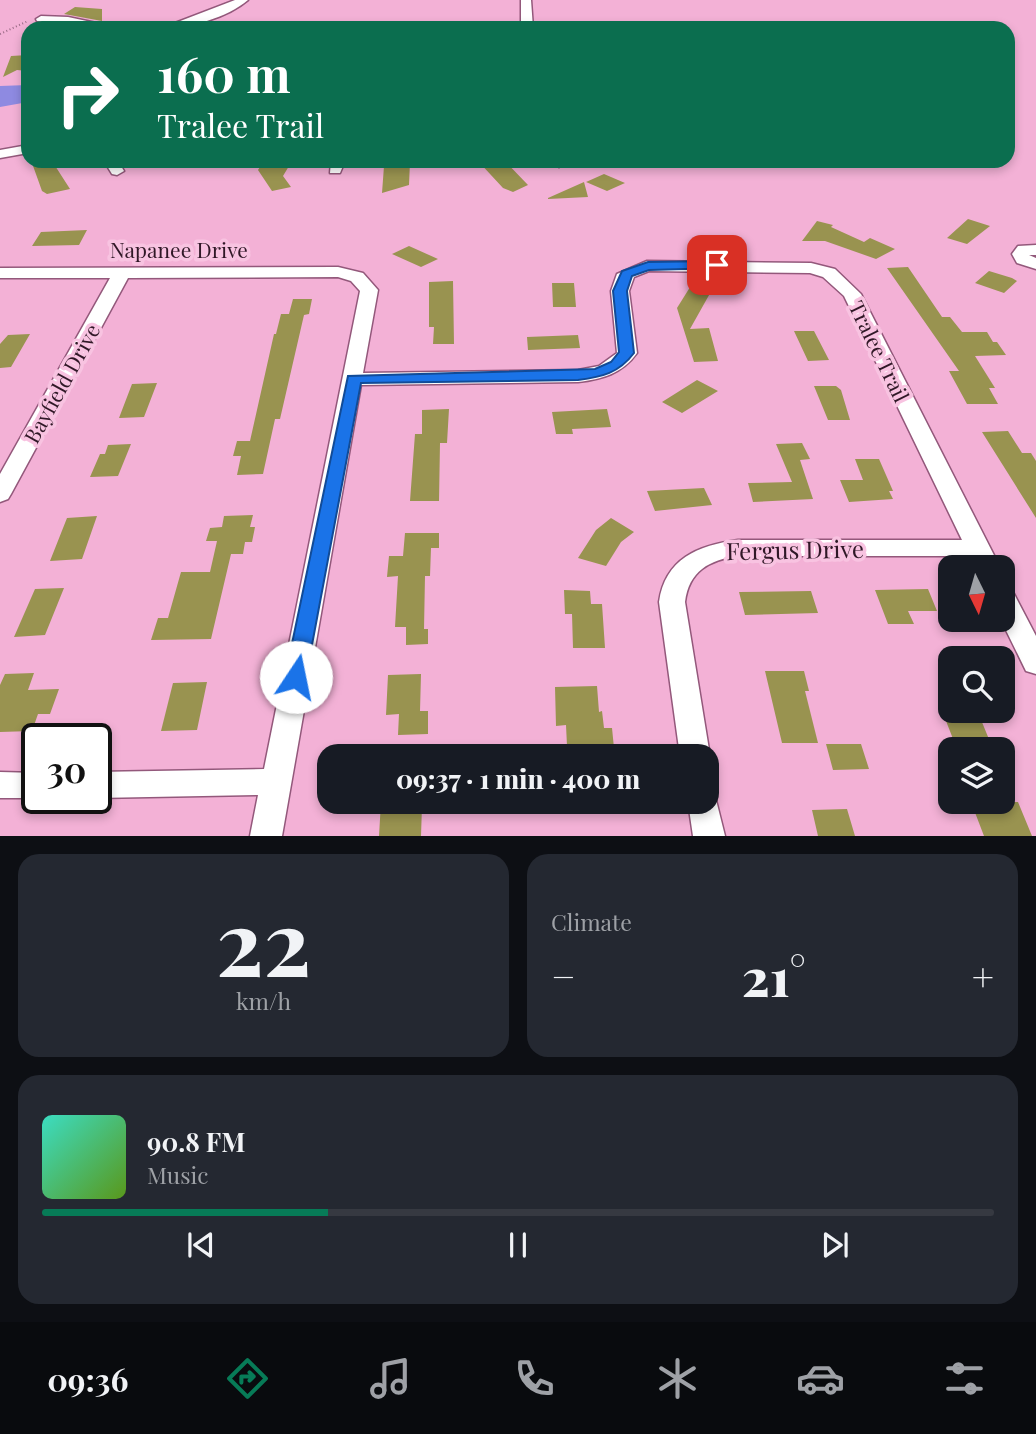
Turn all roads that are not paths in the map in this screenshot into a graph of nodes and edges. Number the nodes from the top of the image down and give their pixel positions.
1 (243, 0) edge
2 (526, 0) edge
3 (41, 19) road end
4 (79, 21) edge
5 (191, 21) edge
6 (527, 21) edge
7 (21, 150) edge
8 (0, 154) edge
9 (1036, 250) edge
10 (1036, 264) edge
11 (0, 272) edge
12 (122, 272) junction
13 (354, 379) junction
14 (0, 494) edge
15 (938, 555) edge
16 (982, 555) edge
17 (1015, 621) edge
18 (1036, 663) edge
19 (693, 744) edge
20 (276, 782) junction
21 (0, 785) edge
22 (112, 785) edge
23 (21, 786) edge
24 (705, 814) edge
25 (266, 835) edge
26 (709, 835) edge

1 - 5 street
2 - 6 street
3 - 4 street
7 - 8 street
9 - 10 street
11 - 12 street, Napanee Drive
12 - 13 street, Napanee Drive
12 - 14 street, Bayfield Drive
13 - 16 street, Tralee Trail
13 - 20 street
15 - 19 street, Fergus Drive
17 - 18 street
20 - 22 street
20 - 25 street
21 - 23 street
24 - 26 street

